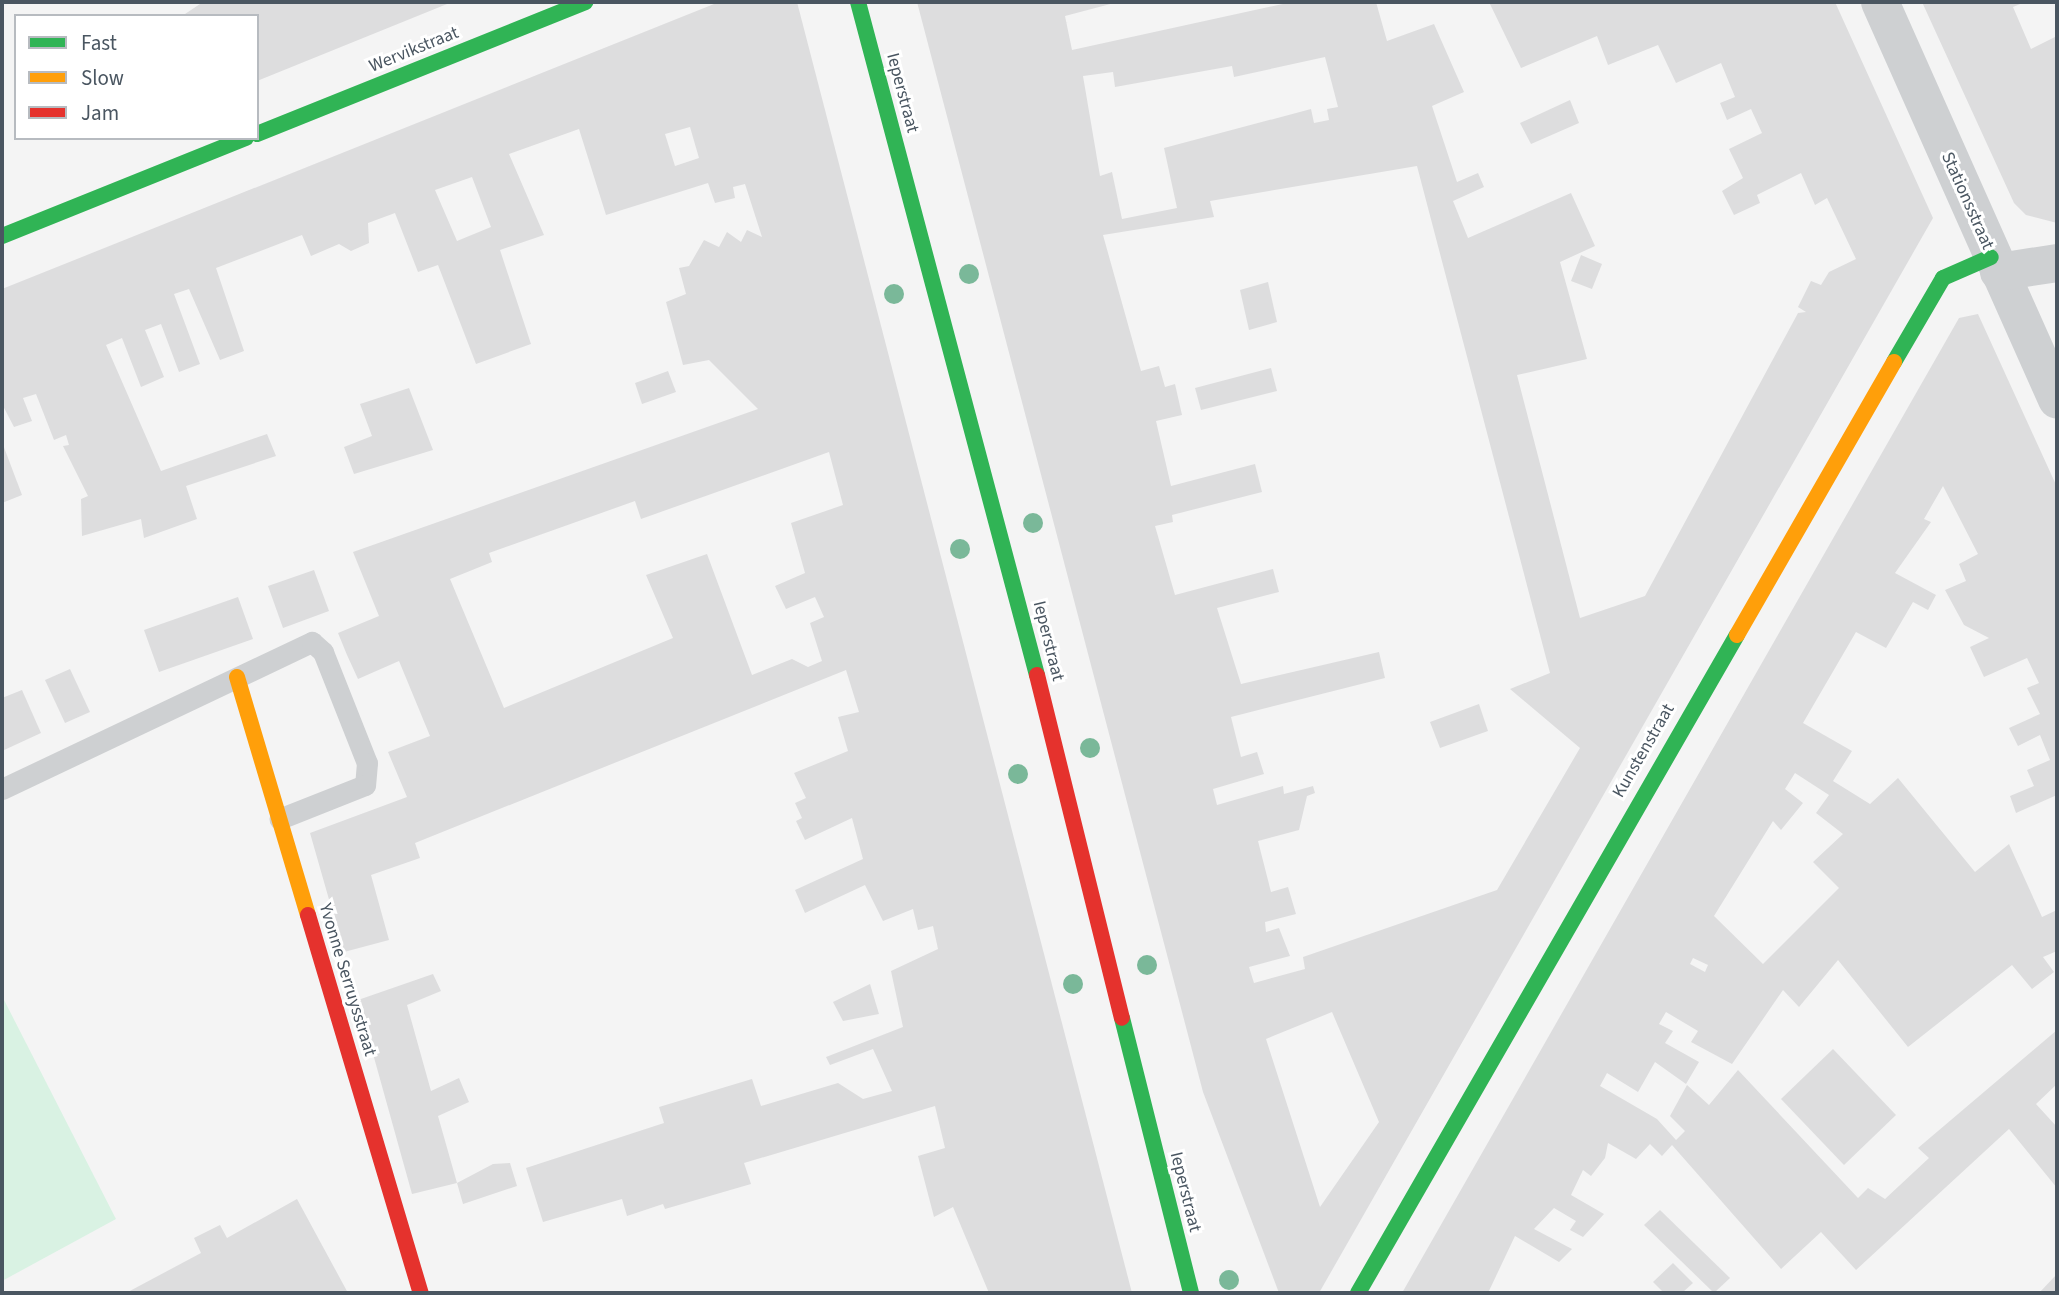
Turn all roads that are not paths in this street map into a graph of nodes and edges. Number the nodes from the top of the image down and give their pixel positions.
1 (585, 2) edge
2 (858, 2) edge
3 (1880, 2) edge
4 (259, 133) edge
5 (241, 140) edge
6 (2, 236) edge
7 (2057, 263) edge
8 (1995, 264) junction
9 (2057, 399) edge
10 (237, 677) junction
11 (2, 789) edge
12 (279, 819) junction
13 (421, 1293) edge
14 (1191, 1293) edge
15 (1358, 1293) edge

1 - 4 street, Wervikstraat
2 - 14 street, Ieperstraat
3 - 8 street, Stationsstraat
5 - 6 street
7 - 8 street
8 - 9 street, Stationsstraat
8 - 15 street, Kunstenstraat
10 - 11 lane
10 - 12 street, Yvonne Serruysstraat
10 - 12 lane
12 - 13 street, Yvonne Serruysstraat

